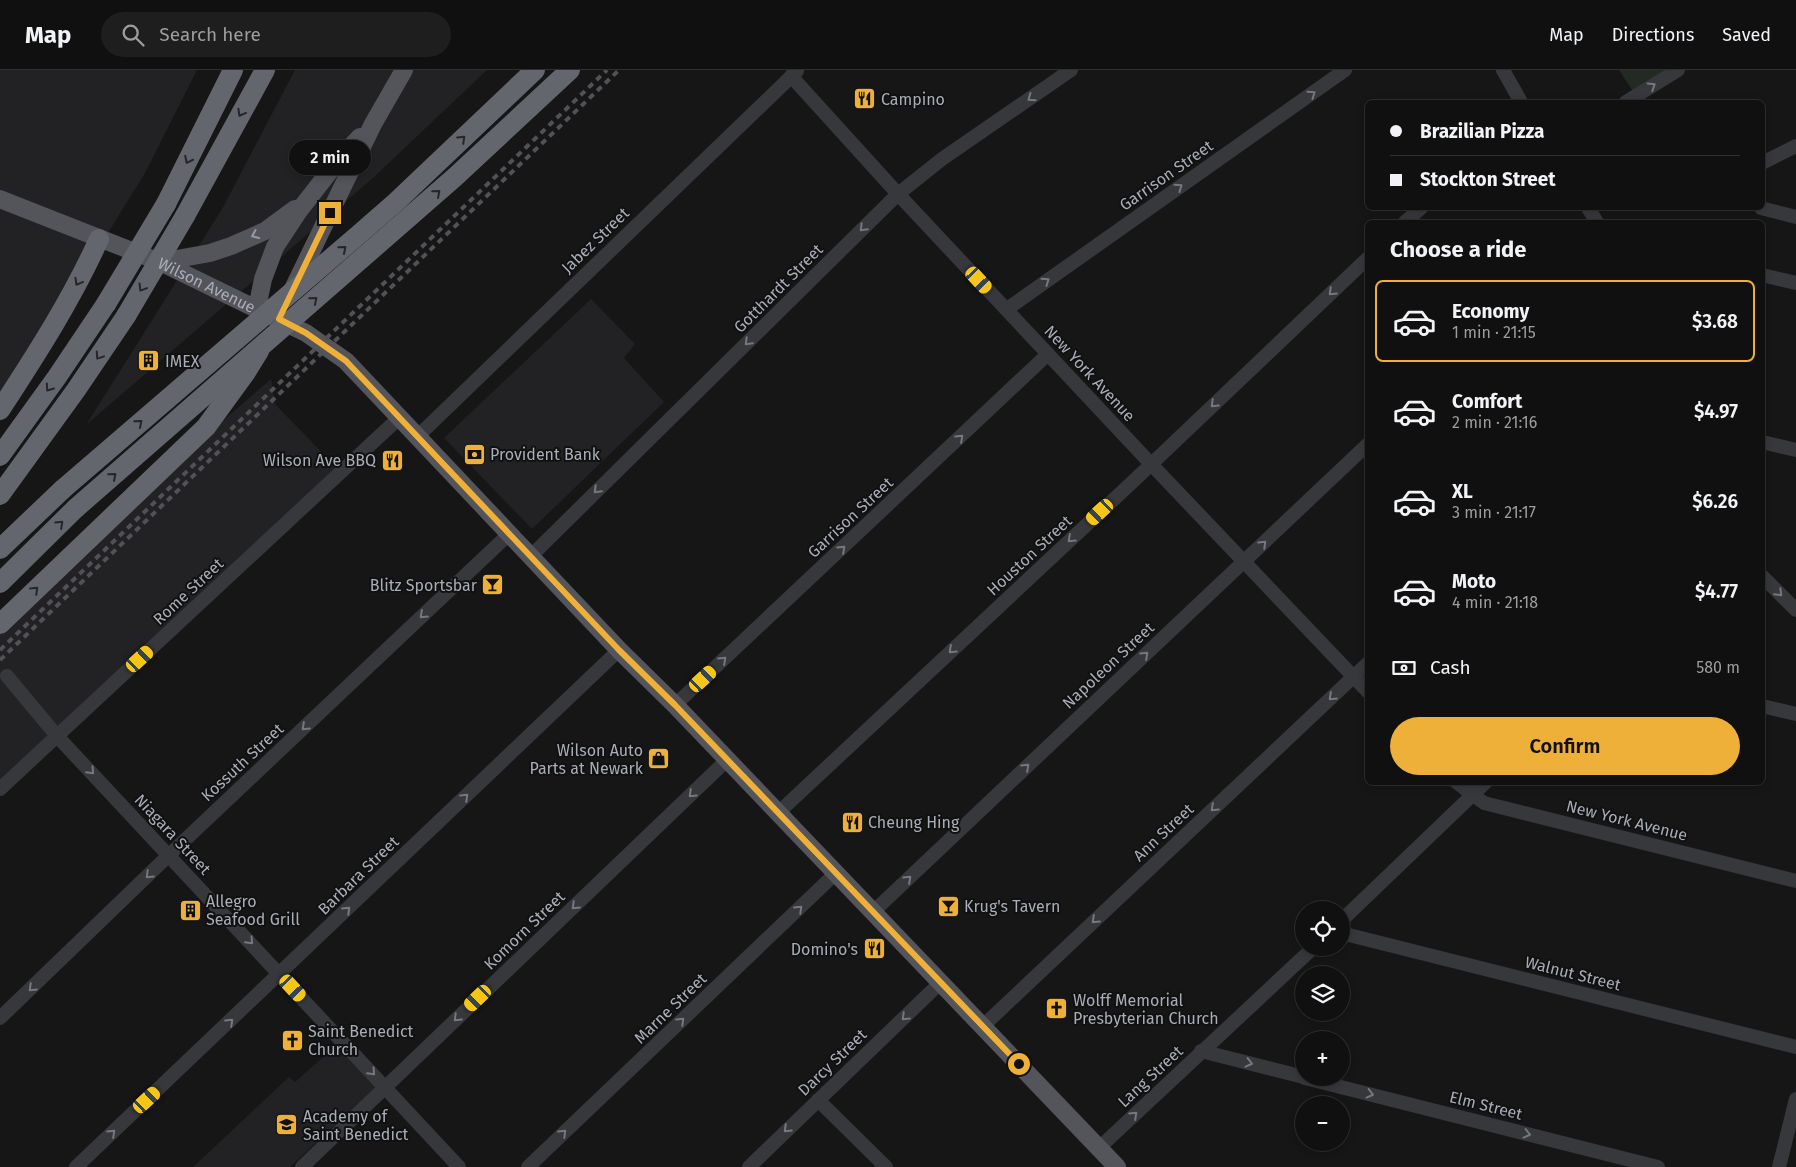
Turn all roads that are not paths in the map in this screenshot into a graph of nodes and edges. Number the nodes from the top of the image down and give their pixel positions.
1 (233, 70) edge
2 (265, 70) edge
3 (404, 70) edge
4 (535, 70) edge
5 (570, 70) edge
6 (1071, 70) edge
7 (1345, 70) edge
8 (1503, 70) edge
9 (1678, 70) edge
10 (794, 73) edge
11 (1520, 100) edge
12 (1629, 100) edge
13 (373, 124) junction
14 (1796, 146) edge
15 (1765, 162) edge
16 (898, 194) junction
17 (310, 198) junction
18 (0, 199) edge
19 (1765, 209) edge
20 (1419, 210) edge
21 (1796, 217) edge
22 (1407, 220) edge
23 (99, 238) junction
24 (1365, 261) edge
25 (160, 262) junction
26 (1765, 276) edge
27 (1796, 283) edge
28 (257, 308) junction
29 (1006, 309) junction
30 (279, 319) junction
31 (1048, 354) junction
32 (0, 410) edge
33 (399, 418) junction
34 (418, 436) junction
35 (1765, 443) edge
36 (1365, 447) edge
37 (1796, 450) edge
38 (0, 456) edge
39 (1151, 464) junction
40 (0, 495) edge
41 (509, 534) junction
42 (0, 549) edge
43 (531, 556) junction
44 (1244, 561) junction
45 (1765, 579) edge
46 (0, 583) edge
47 (1796, 610) edge
48 (0, 624) edge
49 (619, 650) junction
50 (1365, 666) edge
51 (7, 676) dead end
52 (1353, 677) junction
53 (1365, 689) edge
54 (675, 705) junction
55 (1765, 707) edge
56 (1796, 714) edge
57 (57, 736) junction
58 (727, 760) junction
59 (1460, 785) edge
60 (1483, 785) edge
61 (0, 789) edge
62 (1472, 795) junction
63 (778, 813) junction
64 (169, 855) junction
65 (836, 873) junction
66 (1796, 880) edge
67 (873, 912) junction
68 (1350, 912) edge
69 (1350, 935) edge
70 (1304, 956) edge
71 (280, 974) junction
72 (940, 983) junction
73 (0, 1018) edge
74 (983, 1026) junction
75 (1796, 1047) edge
76 (1201, 1051) junction
77 (1295, 1074) edge
78 (1340, 1086) edge
79 (386, 1087) junction
80 (818, 1100) junction
81 (1796, 1100) edge
82 (1099, 1148) junction
83 (76, 1167) edge
84 (302, 1167) edge
85 (459, 1167) edge
86 (528, 1167) edge
87 (749, 1167) edge
88 (886, 1167) edge
89 (1117, 1167) edge
90 (1658, 1167) edge
91 (1779, 1167) edge

1 -> 38 highway, bridge
2 -> 40 highway, bridge
3 - 13 main road
42 -> 4 highway, bridge
46 -> 5 highway, bridge
6 -> 16 street, Gotthardt Street
29 -> 7 street, Garrison Street
8 - 11 street
12 -> 9 street
10 - 16 street, New York Avenue
10 - 34 street, Jabez Street
13 - 17 main road
13 - 30 main road
14 - 15 street
16 - 29 street, New York Avenue
16 -> 43 street, Gotthardt Street
17 -> 25 main road
17 - 28 main road
18 - 23 main road, Wilson Avenue
19 - 21 street
20 - 22 street
23 - 25 main road, Wilson Avenue
23 -> 32 highway
24 -> 39 street, Houston Street
25 - 28 main road, Wilson Avenue
26 - 27 street
28 - 30 main road, Wilson Avenue
29 - 31 street, New York Avenue
30 - 33 main road, Wilson Avenue
48 -> 30 highway
31 - 39 street, New York Avenue
54 -> 31 street, Garrison Street
33 - 34 main road, Wilson Avenue
33 - 57 street, Rome Street
34 - 41 main road, Wilson Avenue
35 - 37 street
44 -> 36 street, Napoleon Street
39 - 44 street, New York Avenue
39 -> 63 street, Houston Street
41 - 43 main road, Wilson Avenue
41 -> 64 street, Kossuth Street
43 - 49 main road, Wilson Avenue
44 - 52 street, New York Avenue
67 -> 44 street, Napoleon Street
45 -> 47 street
49 - 54 main road, Wilson Avenue
71 -> 49 street, Barbara Street
50 - 52 street, Ann Street
51 - 57 street, Niagara Street
52 - 53 street, New York Avenue
52 -> 74 street, Ann Street
54 - 58 main road, Wilson Avenue
55 - 56 street
57 - 61 street, Rome Street
57 -> 64 street, Niagara Street
58 - 63 main road, Wilson Avenue
58 -> 79 street, Komorn Street
59 - 62 street, New York Avenue
60 - 62 street
62 - 66 street, New York Avenue
62 - 68 street
63 - 65 main road, Wilson Avenue
64 -> 71 street, Niagara Street
64 -> 73 street, Kossuth Street
65 - 67 main road, Wilson Avenue
86 -> 65 street, Marne Street
67 - 72 main road, Wilson Avenue
69 - 75 street, Walnut Street
70 - 76 street, Lang Street
71 -> 79 street, Niagara Street
83 -> 71 street, Barbara Street
72 - 74 main road, Wilson Avenue
72 -> 80 street, Darcy Street
74 - 82 main road, Wilson Avenue
76 -> 77 street, Elm Street
82 -> 76 street, Lang Street
78 -> 90 street, Elm Street
79 - 84 street, Komorn Street
79 - 85 street, Niagara Street
80 -> 87 street, Darcy Street
80 - 88 street
81 - 91 street
82 - 89 main road, Wilson Avenue

